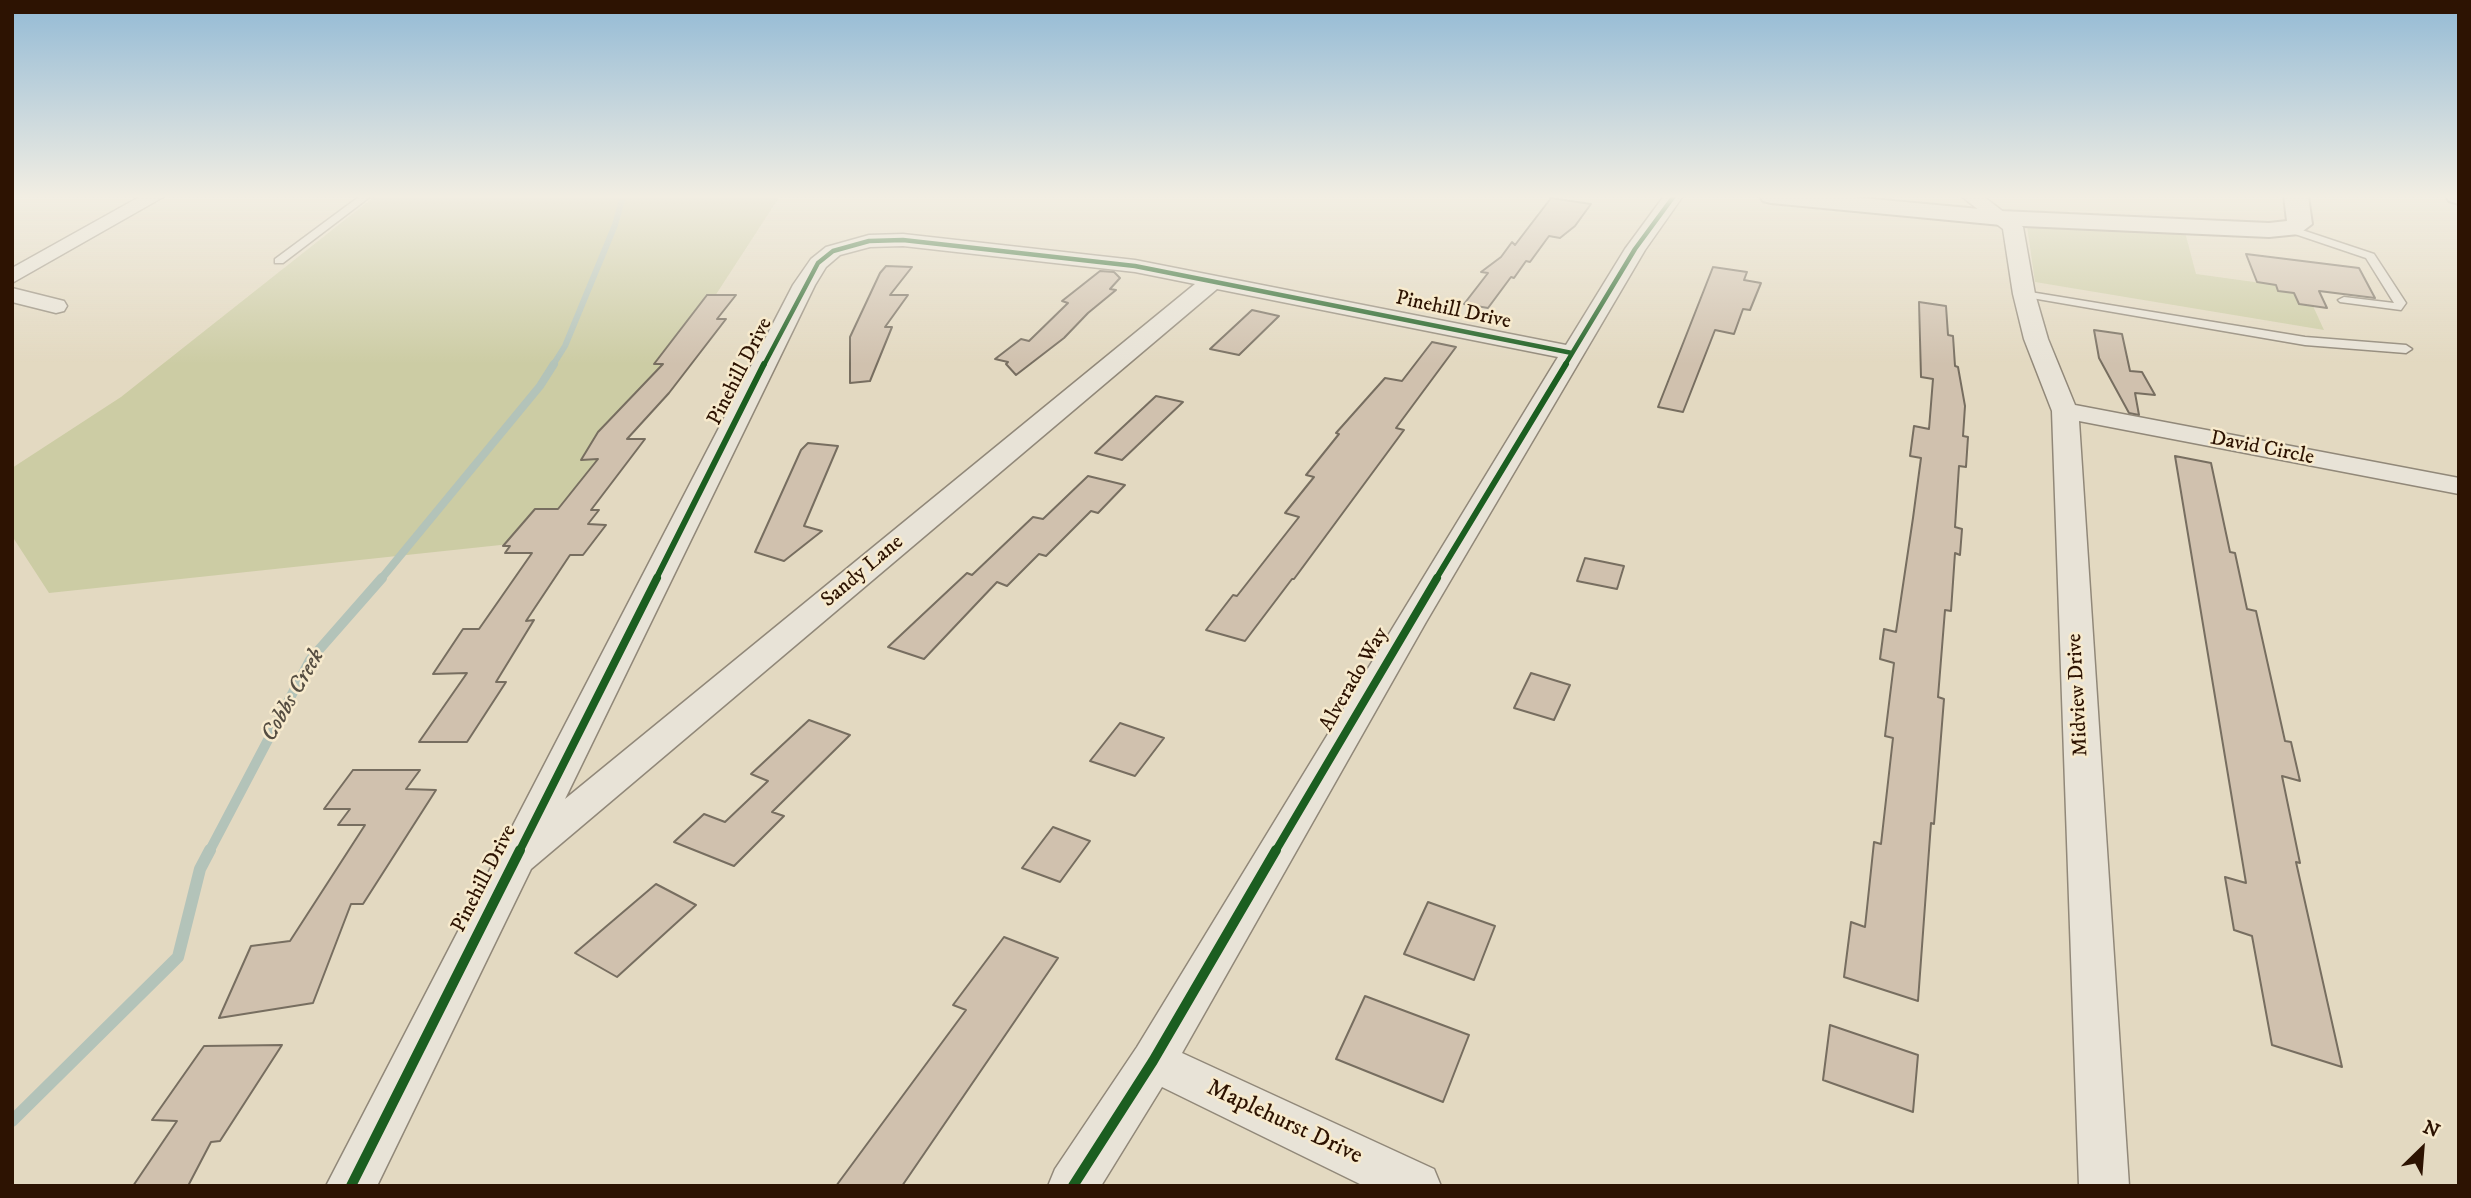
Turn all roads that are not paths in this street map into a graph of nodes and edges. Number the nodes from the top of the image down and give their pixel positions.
1 (57, 252) edge
2 (292, 252) edge
3 (832, 252) edge
4 (1009, 252) edge
5 (1633, 252) edge
6 (2017, 252) edge
7 (2358, 252) edge
8 (279, 261) dead end
9 (12, 277) edge
10 (1214, 280) junction
11 (2024, 294) junction
12 (12, 295) edge
13 (2344, 300) dead end
14 (56, 306) dead end
15 (2406, 349) dead end
16 (1572, 353) junction
17 (2065, 411) junction
18 (2459, 486) edge
19 (512, 864) junction
20 (1153, 1061) junction
21 (351, 1186) edge
22 (1073, 1186) edge
23 (1416, 1186) edge
24 (2104, 1186) edge

1 - 9 street
2 - 8 lane
3 - 19 street, Pinehill Drive
4 - 10 street, Pinehill Drive
5 - 16 street, Alverado Way
6 - 11 street, Midview Drive
7 - 13 lane
10 - 16 street, Pinehill Drive
10 - 19 street, Sandy Lane
11 - 15 lane
11 - 17 street, Midview Drive
12 - 14 street
16 - 20 street, Alverado Way
17 - 18 street, David Circle
17 - 24 street, Midview Drive
19 - 21 street, Pinehill Drive
20 - 22 street, Alverado Way
20 - 23 street, Maplehurst Drive

